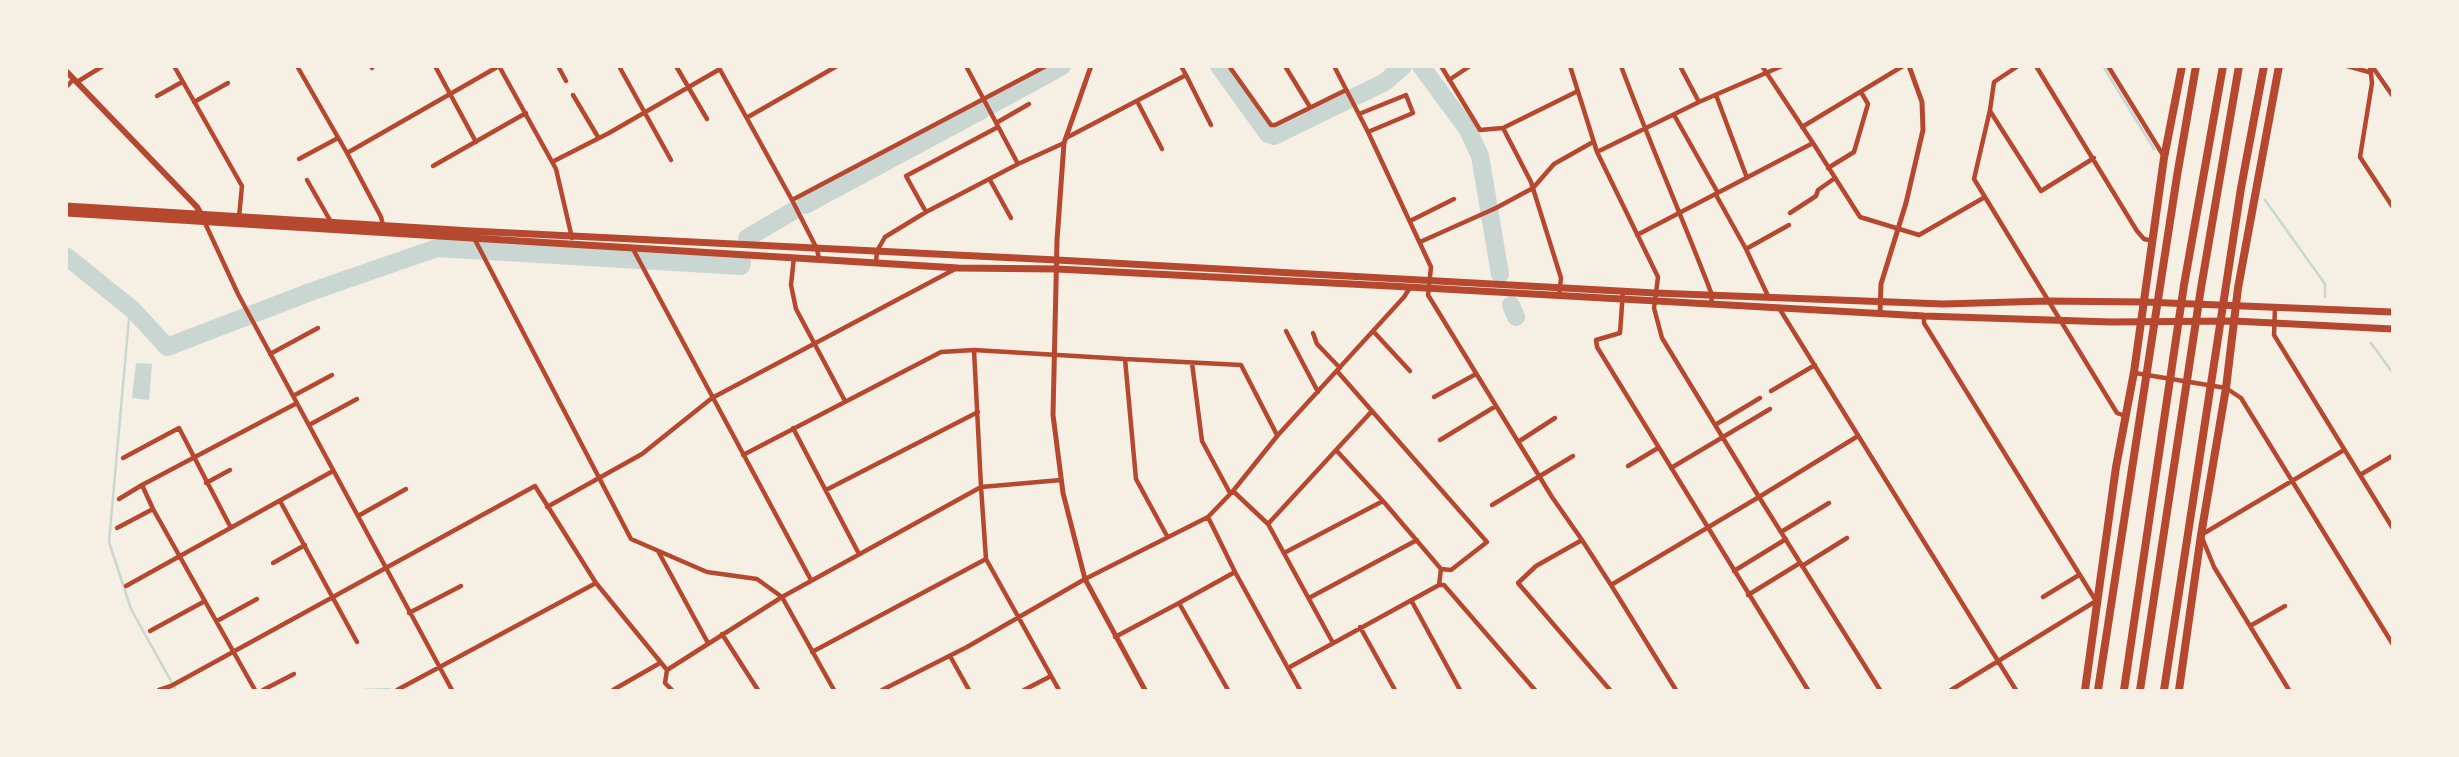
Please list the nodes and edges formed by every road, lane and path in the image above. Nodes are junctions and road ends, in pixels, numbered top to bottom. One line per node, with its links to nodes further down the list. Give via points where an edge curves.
1 (103, 66): 41 (street)
2 (174, 66): 44 (street)
3 (297, 66): 76 (street)
4 (435, 66): 51 (street)
5 (499, 66): 51 (street); 64 (street)
6 (558, 66): 42 (street)
7 (676, 66): 47 (street)
8 (837, 66): 67 (street)
9 (966, 66): 56 (street)
10 (1046, 66): 56 (street)
11 (1091, 66): 77 (street)
12 (1181, 66): 40 (street)
13 (1230, 66): 61 (street, via 1271,125)
14 (1285, 66): 61 (street)
15 (1441, 66): 43 (street)
16 (1470, 66): 43 (street)
17 (1570, 66): 49 (street)
18 (1621, 66): 73 (street)
19 (1680, 66): 59 (street)
20 (1762, 66): 39 (street)
21 (1782, 66): 39 (street)
22 (1903, 66): 50 (street)
23 (1909, 66): 115 (street, via 1922,102 1923,130)
24 (2018, 66): 62 (street, via 1994,82)
25 (2036, 66): 84 (street)
26 (2108, 66): 85 (street)
27 (2182, 66): 85 (highway)
28 (2196, 66): 318 (highway)
29 (2223, 66): 319 (highway, via 2184,285)
30 (2239, 66): 320 (highway)
31 (2264, 66): 321 (highway)
32 (2279, 66): 142 (highway)
33 (2347, 66): 37 (street)
34 (719, 67): 47 (street); 67 (street)
35 (620, 68): 63 (street)
36 (1337, 68): 48 (street)
37 (2371, 68): 54 (street); 102 (street, via 2360,157)
38 (66, 71): 41 (main road)
39 (1765, 73): 53 (street); 71 (street)
40 (1186, 75): 57 (street); 70 (street)
41 (76, 80): 46 (street); 107 (main road)
42 (566, 80)
43 (1449, 80): 72 (street, via 1480,130)
44 (183, 82): 55 (street); 58 (street)
45 (229, 83): 58 (street)
46 (66, 87)
47 (689, 87): 63 (street); 68 (street)
48 (1346, 90): 61 (street); 65 (street)
49 (1578, 91): 72 (street); 79 (street)
50 (1861, 92): 71 (street); 91 (street, via 1868,104 1854,152)
51 (451, 94): 78 (street); 83 (street)
52 (573, 95): 75 (street)
53 (1716, 95): 59 (street); 92 (street)
54 (2392, 95)
55 (157, 96)
56 (983, 99): 69 (street); 101 (street)
57 (1137, 100): 77 (street); 81 (street)
58 (194, 102): 109 (street, via 242,186)
59 (1699, 102): 66 (street)
60 (1029, 104): 69 (street)
61 (1311, 107)
62 (1990, 110): 84 (street, via 2041,191); 98 (street, via 1974,179)
63 (644, 113): 75 (street); 87 (street)
64 (526, 114): 78 (street); 88 (street)
65 (1359, 114): 74 (street); 74 (street, via 1406,95 1413,113)
66 (1674, 115): 73 (street); 97 (street)
67 (748, 117): 101 (street)
68 (707, 119)
69 (997, 125): 89 (street); 104 (street, via 906,176)
70 (1211, 125)
71 (1802, 127): 80 (street)
72 (1503, 128): 96 (street)
73 (1645, 130): 82 (street); 105 (street)
74 (1368, 132): 110 (street)
75 (598, 137): 88 (street)
76 (338, 138): 83 (street); 86 (street)
77 (1065, 140): 89 (street); 128 (street)
78 (476, 142): 90 (street)
79 (1593, 142): 82 (street); 96 (street, via 1554,164)
80 (1812, 143): 91 (street); 92 (street)
81 (1162, 149)
82 (1597, 152): 117 (street)
83 (347, 153): 114 (street, via 381,217)
84 (2094, 158): 121 (street, via 2137,231)
85 (2164, 158): 121 (highway)
86 (299, 159)
87 (670, 160)
88 (552, 162): 118 (street)
89 (1018, 164): 95 (street)
90 (433, 166)
91 (1828, 168): 93 (street)
92 (1747, 178): 97 (street)
93 (1835, 178): 106 (street); 115 (street, via 1860,218)
94 (307, 180): 113 (street)
95 (990, 180): 104 (street); 108 (street)
96 (1533, 188): 120 (street); 134 (street, via 1561,278)
97 (1717, 194): 105 (street); 124 (street)
98 (1984, 197): 115 (street, via 1919,235); 140 (street)
99 (66, 199): 103 (street)
100 (1454, 199): 110 (street)
101 (792, 200): 123 (street)
102 (2392, 206)
103 (70, 210): 107 (main road); 111 (main road)
104 (926, 212): 125 (street, via 885,237)
105 (1681, 212): 117 (street); 138 (street)
106 (1790, 213)
107 (201, 214): 109 (main road); 111 (main road)
108 (1012, 218)
109 (238, 221): 111 (main road); 113 (main road)
110 (1410, 221): 120 (street)
111 (205, 223): 160 (street)
112 (1788, 225): 124 (street)
113 (330, 226): 114 (main road)
114 (382, 229): 116 (main road)
115 (1898, 229): 139 (street)
116 (472, 234): 118 (main road); 208 (street)
117 (1637, 235): 136 (street, via 1658,277)
118 (572, 239): 119 (main road); 122 (main road)
119 (628, 239): 122 (street); 123 (main road)
120 (1420, 242): 133 (street, via 1431,267)
121 (2154, 242): 141 (highway)
122 (633, 247): 126 (main road); 175 (street)
123 (817, 249): 125 (main road); 127 (street)
124 (1746, 249): 137 (street)
125 (877, 251): 128 (main road); 129 (street)
126 (794, 256): 127 (main road); 158 (street, via 790,285 796,309)
127 (819, 259): 129 (main road)
128 (1057, 260): 131 (street); 132 (main road)
129 (876, 262): 130 (main road)
130 (958, 268): 131 (main road); 158 (street)
131 (1058, 269): 132 (main road); 161 (street)
132 (1411, 283): 133 (main road); 156 (street)
133 (1428, 284): 134 (main road); 168 (street, via 1428,295)
134 (1559, 291): 135 (main road)
135 (1622, 295): 136 (main road); 194 (street, via 1620,333 1596,340 1597,347)
136 (1654, 297): 138 (main road); 187 (street, via 1662,338)
137 (1769, 298): 138 (main road); 139 (main road); 143 (street)
138 (1712, 300): 143 (main road)
139 (1880, 301): 140 (main road); 147 (street)
140 (2047, 301): 141 (main road); 149 (street)
141 (2144, 302): 142 (main road); 151 (highway)
142 (2236, 306): 144 (main road); 150 (highway)
143 (1769, 307): 145 (main road)
144 (2275, 307): 146 (main road); 152 (street)
145 (1779, 308): 147 (main road); 164 (street)
146 (2392, 312)
147 (1880, 313): 148 (main road)
148 (1924, 316): 149 (main road); 251 (street, via 1924,323)
149 (2059, 320): 151 (main road); 184 (street, via 2117,413)
150 (2234, 321): 151 (main road); 152 (main road); 170 (highway)
151 (2141, 322): 167 (highway)
152 (2274, 323): 154 (main road); 196 (street, via 2274,335)
153 (318, 328): 160 (street)
154 (2392, 329)
155 (1286, 331): 172 (street)
156 (1373, 331): 165 (street); 166 (street)
157 (1313, 333): 165 (street)
158 (815, 344): 175 (street); 178 (street)
159 (974, 350): 161 (street); 178 (street, via 941,352); 183 (street)
160 (271, 354): 173 (street)
161 (1054, 354): 162 (street); 209 (street, via 1053,415)
162 (1125, 359): 163 (street); 234 (street, via 1136,479)
163 (1192, 363): 189 (street, via 1241,365); 216 (street, via 1202,440)
164 (1815, 365): 171 (street); 190 (street)
165 (1338, 370): 172 (street); 182 (street)
166 (1410, 371)
167 (2134, 372): 170 (street); 184 (highway)
168 (1476, 374): 174 (street); 180 (street)
169 (332, 375): 173 (street)
170 (2226, 388): 210 (street, via 2241,398); 233 (highway)
171 (1771, 391)
172 (1318, 392): 189 (street)
173 (293, 396): 179 (street)
174 (1434, 397)
175 (712, 398): 197 (street); 208 (street, via 642,454)
176 (1760, 398): 187 (street)
177 (357, 399): 186 (street)
178 (845, 401): 188 (street)
179 (297, 404): 186 (street); 201 (street)
180 (1496, 406): 192 (street); 193 (street)
181 (1770, 409): 191 (street)
182 (1372, 411): 195 (street); 248 (street, via 1487,542 1451,570)
183 (978, 412): 213 (street); 215 (street)
184 (2125, 416): 267 (highway)
185 (1555, 418): 193 (street)
186 (309, 425): 205 (street)
187 (1715, 425): 191 (street)
188 (793, 428): 197 (street); 215 (street)
189 (1278, 435): 216 (street)
190 (1858, 436): 217 (street); 285 (street)
191 (1723, 437): 203 (street); 217 (street)
192 (1440, 440)
193 (1518, 442): 207 (street)
194 (1658, 448): 202 (street); 203 (street)
195 (1336, 450): 220 (street); 227 (street)
196 (2344, 450): 206 (street); 210 (street)
197 (743, 455): 253 (street)
198 (1573, 456): 207 (street)
199 (2392, 456): 206 (street)
200 (123, 458): 201 (street, via 179,428)
201 (193, 458): 211 (street); 212 (street)
202 (1628, 466)
203 (1671, 468): 231 (street)
204 (230, 470): 211 (street)
205 (333, 471): 219 (street); 225 (street)
206 (2360, 475): 228 (street)
207 (1539, 477): 222 (street); 238 (street)
208 (599, 479): 223 (street); 240 (street, via 631,539)
209 (1061, 480): 213 (street); 252 (street)
210 (2291, 481): 233 (street); 281 (street)
211 (206, 483): 230 (street)
212 (142, 485): 218 (street); 224 (street)
213 (981, 487): 242 (street); 244 (street)
214 (406, 489): 225 (street)
215 (826, 490): 242 (street)
216 (1232, 492): 226 (street); 227 (street)
217 (1759, 497): 231 (street); 232 (street)
218 (119, 499)
219 (280, 500): 230 (street); 239 (street)
220 (1383, 500): 237 (street); 241 (street)
221 (1829, 503): 232 (street)
222 (1492, 505)
223 (547, 507): 247 (street, via 535,486); 254 (street)
224 (153, 509): 229 (street); 243 (street)
225 (357, 516): 247 (street)
226 (1208, 517): 234 (street); 250 (street)
227 (1268, 524): 241 (street)
228 (2392, 527)
229 (117, 528)
230 (231, 528): 243 (street)
231 (1707, 528): 249 (street); 258 (street)
232 (1781, 532): 236 (street)
233 (2201, 535): 273 (street, via 2214,567); 322 (highway)
234 (1167, 537): 252 (street)
235 (1847, 538): 246 (street)
236 (1786, 539): 246 (street); 249 (street)
237 (1417, 540): 248 (street); 263 (street)
238 (1582, 540): 258 (street); 311 (street, via 1536,566 1518,583)
239 (305, 545): 245 (street); 260 (street)
240 (657, 550): 261 (street, via 708,572 757,579); 279 (street)
241 (1284, 553): 263 (street)
242 (859, 554): 253 (street)
243 (180, 556): 256 (street); 266 (street)
244 (986, 559): 271 (street); 283 (street)
245 (273, 563)
246 (1801, 564): 259 (street); 314 (street)
247 (385, 568): 260 (street); 270 (street)
248 (1441, 569): 255 (street)
249 (1734, 571): 259 (street)
250 (1235, 572): 268 (street); 288 (street)
251 (2079, 576): 262 (street); 267 (street)
252 (1086, 579): 271 (street); 277 (street)
253 (811, 580): 261 (street)
254 (596, 583): 286 (street); 287 (street)
255 (1439, 585): 265 (street); 310 (street, via 1444,585)
256 (126, 586)
257 (461, 586): 270 (street)
258 (1611, 586): 312 (street)
259 (1748, 595): 313 (street)
260 (333, 597): 278 (street); 282 (street)
261 (782, 597): 276 (street); 283 (street)
262 (2043, 597)
263 (1309, 598): 280 (street)
264 (257, 600): 272 (street)
265 (1411, 600): 274 (street); 309 (street)
266 (205, 601): 272 (street); 275 (street)
267 (2096, 601): 285 (street); 317 (highway)
268 (1179, 603): 277 (street); 306 (street)
269 (2286, 606): 273 (street)
270 (410, 613): 287 (street)
271 (1018, 618): 284 (street); 291 (street)
272 (216, 621): 282 (street)
273 (2250, 626): 323 (street)
274 (1360, 627): 280 (street); 308 (street)
275 (150, 631)
276 (722, 634): 279 (street); 299 (street)
277 (1115, 637): 305 (street)
278 (357, 642)
279 (708, 643): 289 (street)
280 (1333, 643): 288 (street)
281 (2392, 643)
282 (234, 652): 292 (street); 293 (street)
283 (812, 652): 300 (street)
284 (950, 656): 301 (street); 302 (street)
285 (1998, 662): 315 (street); 316 (street)
286 (660, 663): 289 (street); 297 (street)
287 (440, 667): 295 (street); 296 (street)
288 (1288, 668): 307 (street)
289 (667, 670): 298 (street, via 666,683)
290 (293, 674): 294 (street)
291 (1051, 676): 303 (street); 304 (street)
292 (159, 691)
293 (255, 691)
294 (263, 691)
295 (397, 691)
296 (452, 691)
297 (613, 691)
298 (672, 691)
299 (758, 691)
300 (834, 691)
301 (882, 691)
302 (969, 691)
303 (1024, 691)
304 (1059, 691)
305 (1145, 691)
306 (1228, 691)
307 (1300, 691)
308 (1395, 691)
309 (1460, 691)
310 (1535, 691)
311 (1610, 691)
312 (1675, 691)
313 (1808, 691)
314 (1880, 691)
315 (1951, 691)
316 (2016, 691)
317 (2085, 691)
318 (2098, 691)
319 (2124, 691)
320 (2140, 691)
321 (2164, 691)
322 (2179, 691)
323 (2289, 691)

